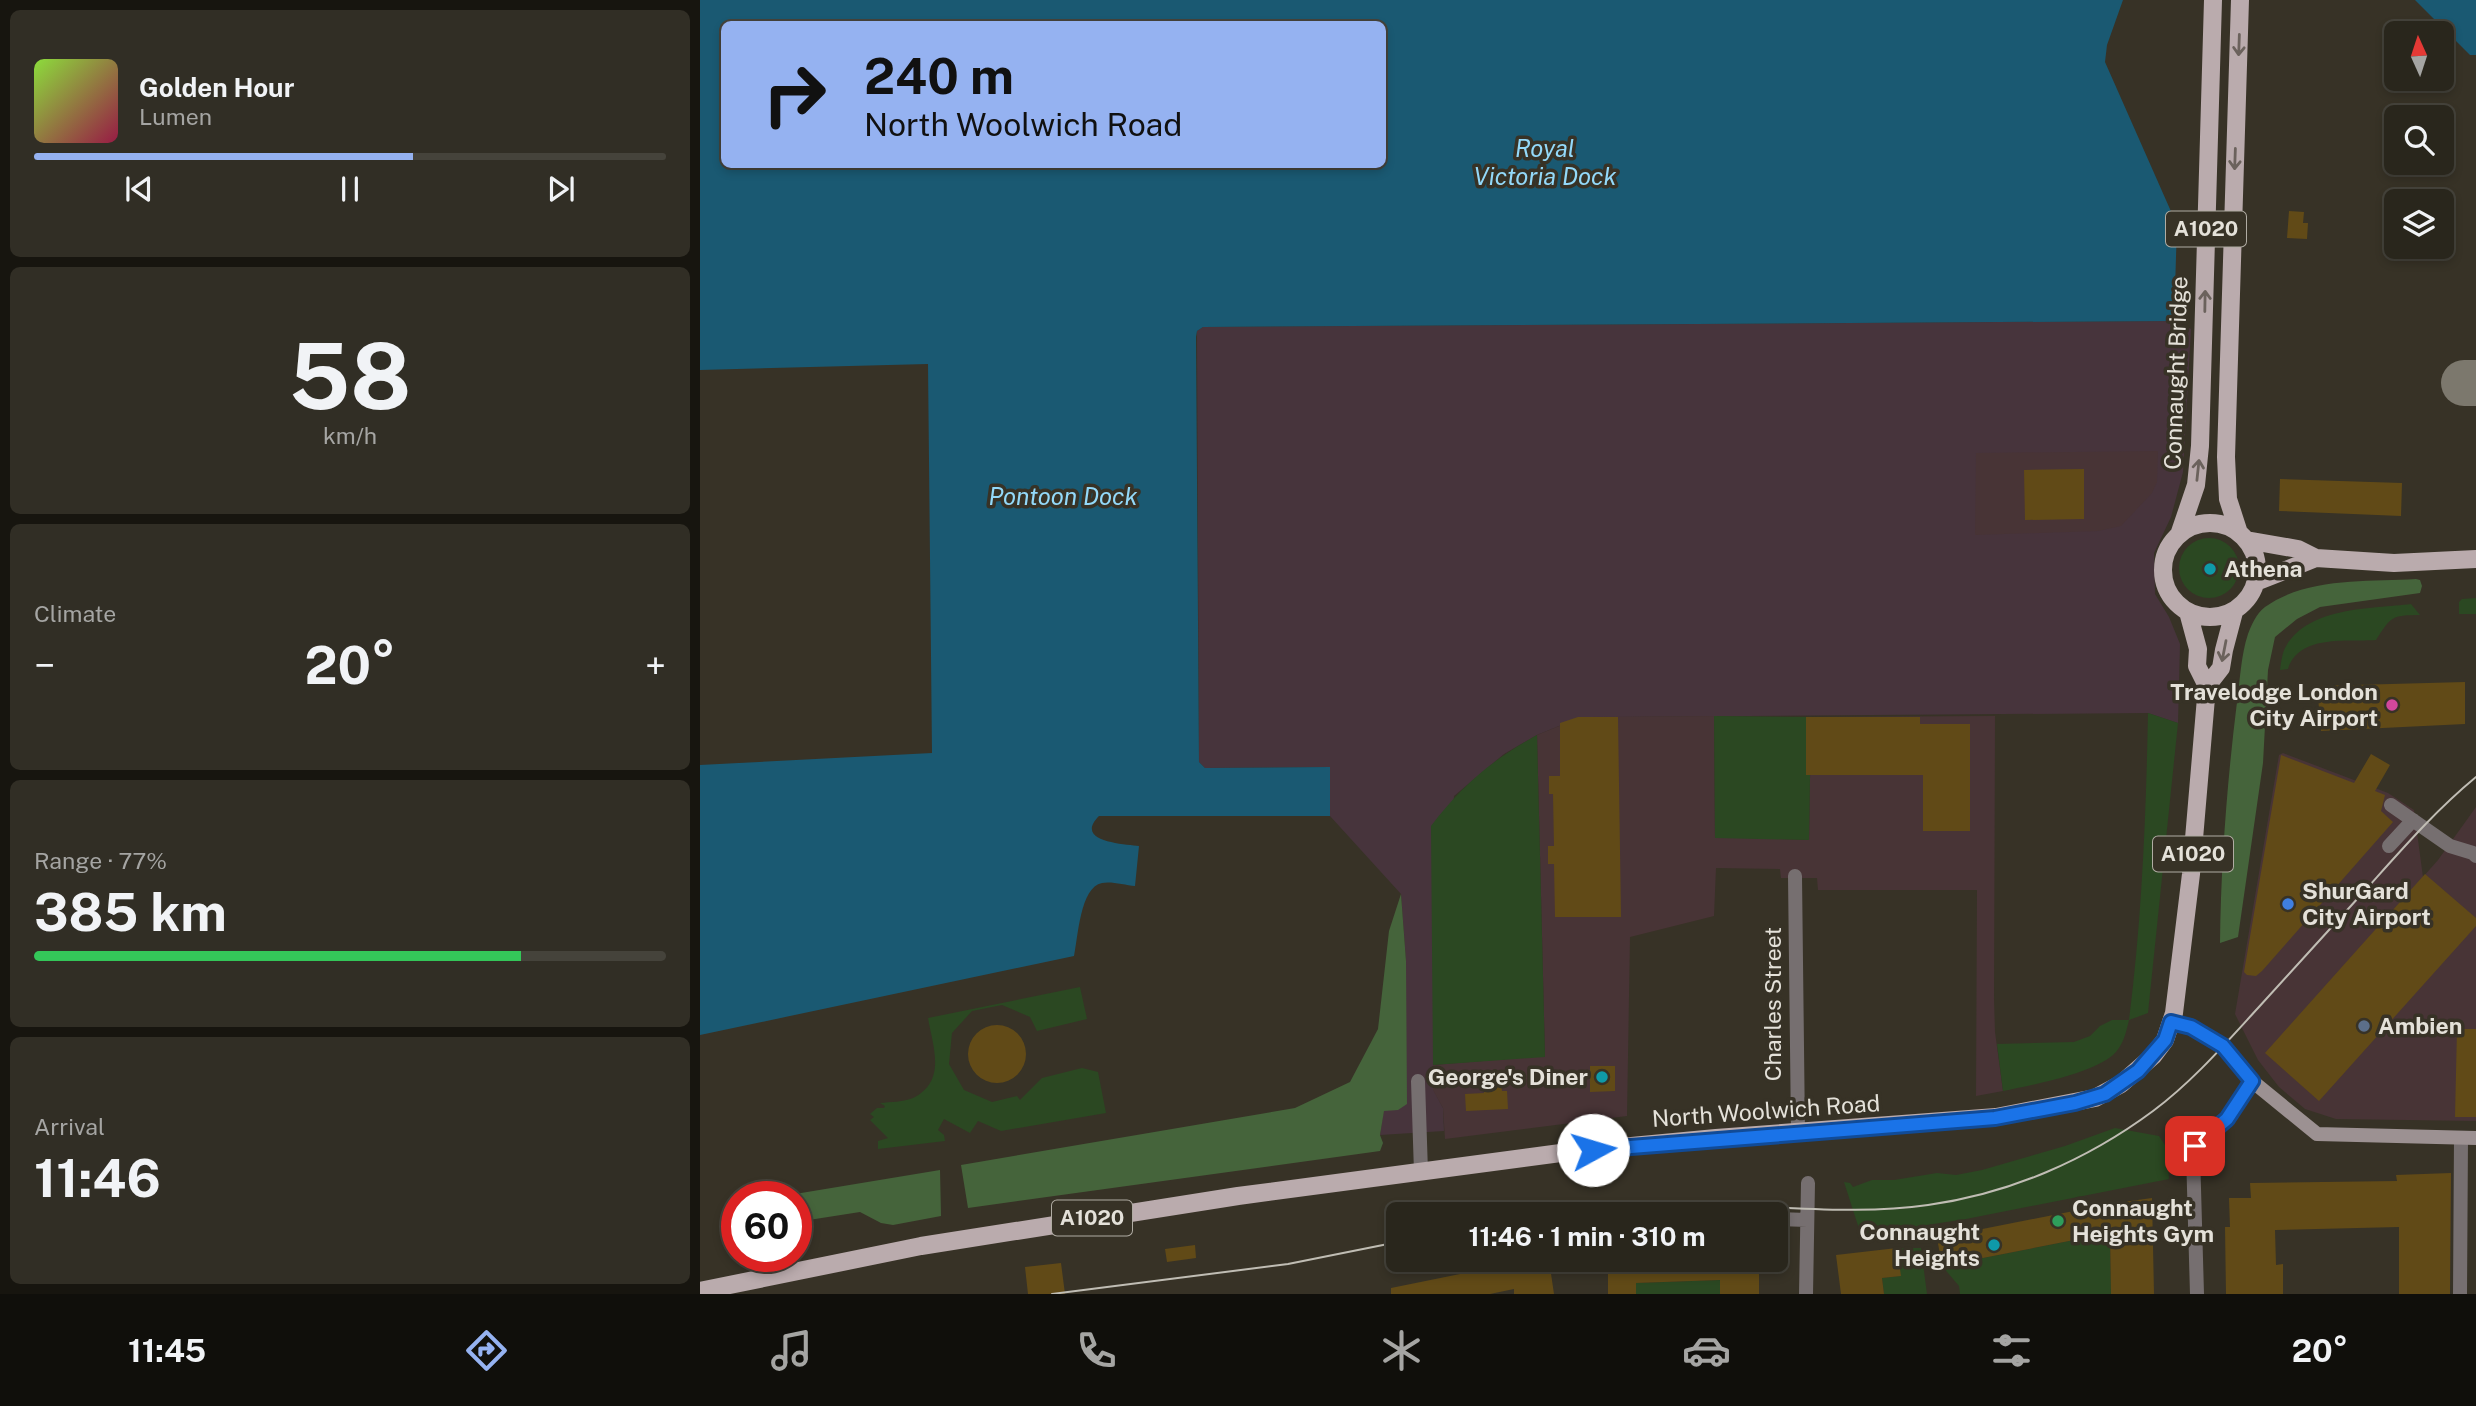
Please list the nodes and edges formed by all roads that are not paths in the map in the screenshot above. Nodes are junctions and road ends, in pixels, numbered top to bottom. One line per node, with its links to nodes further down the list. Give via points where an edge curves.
1 (2213, 0): 3 (main road, Connaught Bridge / A1020, one-way to 1, via 2196,485)
2 (2240, 0): 4 (main road, A1020, one-way to 4, via 2226,483 2230,509)
3 (2179, 535): 4 (main road, via 2215,523); 8 (main road, A1020, via 2163,565 2165,584 2173,600)
4 (2243, 536): 5 (main road); 7 (main road, A1020, via 2256,558)
5 (2316, 558): 6 (main road, via 2394,563); 7 (main road)
6 (2476, 559)
7 (2256, 582): 9 (main road, A1020)
8 (2188, 612): 9 (main road, via 2211,617); 10 (main road, A1020, via 2198,649 2197,666)
9 (2234, 612): 10 (main road, A1020, one-way to 10, via 2221,668)
10 (2207, 686): 16 (main road, A1020, via 2191,874)
11 (2391, 804): 12 (street)
12 (2413, 820): 13 (street); 14 (street, via 2450,846)
13 (2389, 846)
14 (2475, 852)
15 (1795, 876): 19 (street, Charles Street)
16 (2171, 1022): 18 (street, via 2191,1027 2223,1046); 19 (main road, North Woolwich Road / A1020, via 2165,1040 2138,1071 2095,1098 1995,1118)
17 (1418, 1081): 21 (street)
18 (2252, 1081): 20 (street, via 2317,1134); 28 (street, via 2227,1119 2197,1142 2193,1153)
19 (1798, 1132): 21 (main road, North Woolwich Road / A1020, via 1568,1152)
20 (2469, 1138): 29 (street, via 2461,1201)
21 (1421, 1172): 25 (main road, North Woolwich Road / A1020, via 935,1244)
22 (1808, 1183): 24 (street)
23 (1788, 1222): 24 (street)
24 (1806, 1227): 27 (street)
25 (746, 1288): 26 (main road, North Woolwich Road / A1020)
26 (700, 1291)
27 (1806, 1294)
28 (2197, 1294)
29 (2460, 1294)

